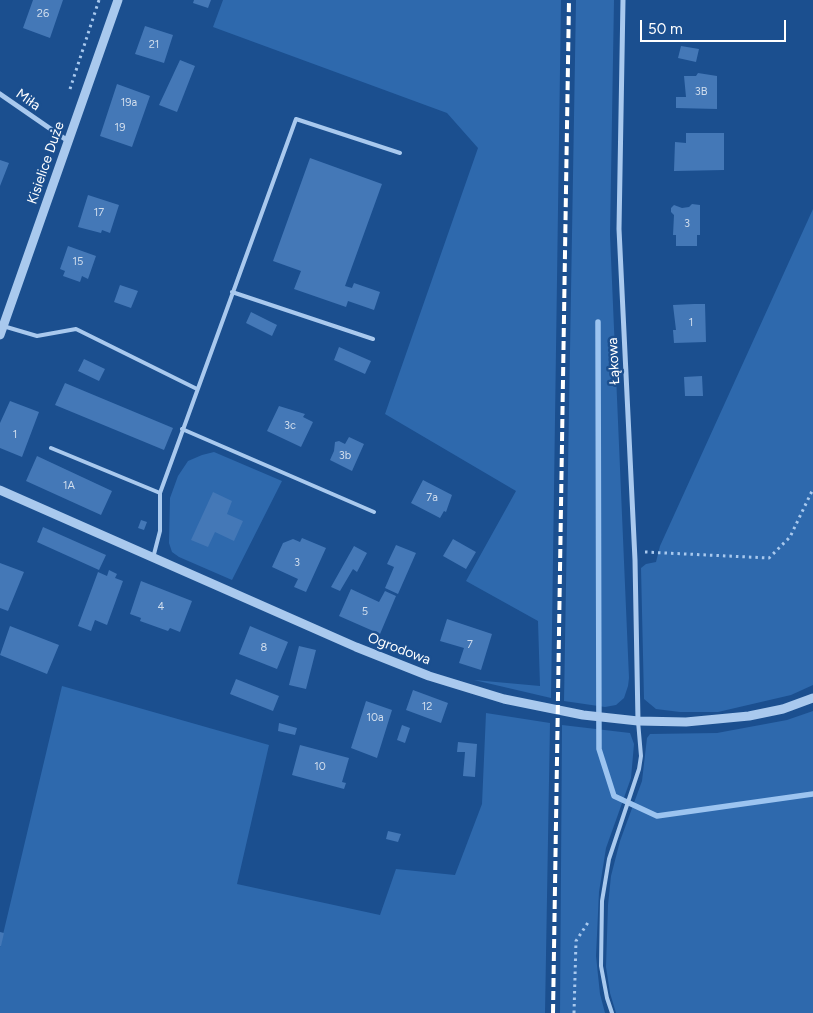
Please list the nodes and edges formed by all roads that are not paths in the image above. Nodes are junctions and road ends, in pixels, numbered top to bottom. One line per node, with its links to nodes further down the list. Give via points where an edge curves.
1 (118, 0): 4 (street, Kisielice Duże)
2 (623, 0): 17 (street, Łąkowa, via 619,229 634,551)
3 (0, 94): 4 (street, Miła)
4 (68, 141): 7 (street, Kisielice Duże)
5 (400, 153): 6 (lane, via 296,119)
6 (232, 292): 8 (lane); 9 (lane)
7 (2, 331): 9 (lane, via 37,336 76,329)
8 (373, 339)
9 (197, 389): 10 (lane)
10 (182, 429): 13 (lane); 14 (lane)
11 (52, 448): 13 (lane)
12 (0, 490): 15 (street, Ogrodowa)
13 (160, 493): 15 (lane, via 160,531)
14 (374, 512)
15 (153, 558): 17 (street, Ogrodowa, via 356,647 436,678 546,709)
16 (813, 698): 17 (street, Ogrodowa, via 739,718)
17 (638, 721): 18 (lane, via 639,769 609,859 602,901 601,966)
18 (612, 1013)

